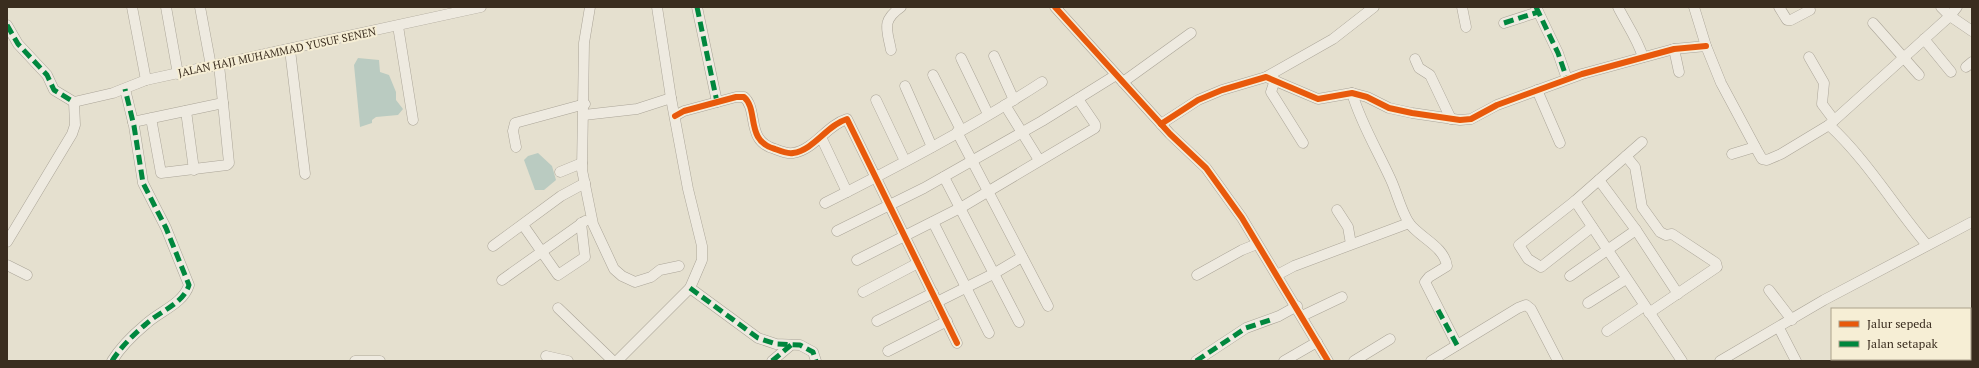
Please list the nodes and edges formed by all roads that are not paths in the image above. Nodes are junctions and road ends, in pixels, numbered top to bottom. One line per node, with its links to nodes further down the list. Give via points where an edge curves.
1 (132, 7): 48 (street)
2 (166, 7): 42 (street)
3 (200, 7): 39 (street)
4 (481, 7): 17 (street, JALAN HAJI MUHAMMAD YUSUF SENEN)
5 (590, 7): 61 (street, via 584,43)
6 (657, 7): 54 (street)
7 (698, 7): 58 (street)
8 (901, 7): 32 (street, via 890,14 887,20)
9 (1055, 7): 45 (street)
10 (1374, 7): 46 (street, via 1333,39)
11 (1462, 7): 25 (street)
12 (1618, 7): 35 (street, via 1630,32 1638,40)
13 (1694, 7): 29 (street)
14 (1779, 7): 19 (street, via 1787,20)
15 (1941, 7): 20 (street)
16 (1957, 7): 20 (street)
17 (465, 9): 24 (street, JALAN HAJI MUHAMMAD YUSUF SENEN)
18 (1537, 9): 21 (street); 47 (street)
19 (1810, 10)
20 (1950, 16): 26 (street); 28 (street)
21 (1504, 23)
22 (1874, 23): 37 (street)
23 (7, 25): 57 (street, via 18,44 47,75 54,90)
24 (398, 26): 31 (street, JALAN HAJI MUHAMMAD YUSUF SENEN); 68 (street)
25 (1466, 27)
26 (1972, 31)
27 (1191, 33): 45 (street)
28 (1924, 39): 37 (street); 41 (street)
29 (1706, 46): 30 (street); 80 (street, via 1721,83)
30 (1674, 49): 35 (street); 40 (street)
31 (290, 50): 39 (street, JALAN HAJI MUHAMMAD YUSUF SENEN); 89 (street)
32 (891, 50)
33 (994, 56): 59 (street)
34 (1809, 56): 70 (street, via 1824,84 1822,104)
35 (1643, 57): 47 (street)
36 (961, 58): 63 (street)
37 (1902, 58): 44 (street); 70 (street)
38 (1415, 59): 67 (street, via 1419,68 1430,76)
39 (215, 66): 42 (street, JALAN HAJI MUHAMMAD YUSUF SENEN); 60 (street)
40 (1680, 72)
41 (1951, 72)
42 (178, 74): 48 (street, JALAN HAJI MUHAMMAD YUSUF SENEN)
43 (933, 74): 72 (street)
44 (1919, 75)
45 (1120, 78): 55 (street); 71 (street)
46 (1270, 78): 53 (street, via 1318,99); 71 (street, via 1222,90 1198,100); 75 (street, via 1271,92)
47 (1567, 79): 52 (street)
48 (146, 80): 51 (street, JALAN HAJI MUHAMMAD YUSUF SENEN)
49 (1042, 82): 59 (street)
50 (905, 86): 79 (street)
51 (125, 89): 57 (street, JALAN HAJI MUHAMMAD YUSUF SENEN); 69 (street)
52 (1537, 90): 67 (street, via 1471,119); 77 (street)
53 (1352, 93): 67 (street, via 1389,108); 104 (street, via 1357,111)
54 (671, 98): 64 (street, via 637,109); 65 (street)
55 (1078, 99): 73 (street); 83 (street, via 1095,124 1095,128)
56 (876, 100): 84 (street)
57 (74, 102): 111 (street, via 75,125 72,134)
58 (717, 102): 65 (street); 74 (street, via 736,97 746,99 754,130 761,142 772,149 792,153)
59 (1010, 102): 63 (street); 73 (street)
60 (223, 103): 62 (street); 87 (street, via 230,163)
61 (584, 104): 64 (street); 78 (street, via 515,123 513,131)
62 (186, 111): 66 (street); 87 (street)
63 (988, 114): 72 (street)
64 (584, 115): 86 (street)
65 (675, 116): 130 (street, via 703,257)
66 (151, 118): 69 (street); 87 (street, via 161,173)
67 (1451, 119)
68 (413, 120)
69 (133, 122): 161 (street, via 143,183 166,228 189,285 176,303 144,325)
70 (1831, 123): 80 (street, via 1768,160 1762,159); 114 (street)
71 (1161, 124): 112 (street, via 1206,168 1231,201)
72 (959, 131): 79 (street); 85 (street)
73 (1022, 133): 83 (street); 85 (street)
74 (821, 137): 90 (street, via 847,119); 94 (street)
75 (1303, 142)
76 (1642, 142): 82 (street)
77 (1560, 143)
78 (516, 147)
79 (932, 147): 84 (street)
80 (1755, 147): 81 (street)
81 (1732, 154)
82 (1626, 156): 92 (street); 135 (street, via 1635,167 1642,207 1660,232 1672,234 1716,263 1718,267)
83 (1039, 160): 95 (street)
84 (905, 161): 90 (street)
85 (972, 161): 91 (street); 95 (street)
86 (582, 163): 88 (street); 93 (street)
87 (194, 170)
88 (560, 172)
89 (304, 174)
90 (876, 177): 94 (street); 98 (street)
91 (944, 177): 98 (street); 99 (street)
92 (1599, 180): 96 (street); 108 (street)
93 (585, 183): 101 (street); 106 (street, via 561,196)
94 (847, 192): 97 (street)
95 (990, 192): 99 (street); 118 (street)
96 (1575, 201): 107 (street); 107 (street, via 1519,245 1528,259 1541,267)
97 (825, 203)
98 (890, 205): 109 (street); 110 (street)
99 (962, 207): 102 (street); 123 (street)
100 (1337, 210): 113 (street, via 1348,227)
101 (591, 216): 105 (street); 122 (street, via 592,224 614,269 622,276 635,282 651,277 660,270)
102 (934, 222): 110 (street); 131 (street)
103 (1972, 222): 114 (street)
104 (1409, 223): 113 (street); 155 (street, via 1438,249 1446,264 1445,268 1425,282)
105 (581, 224): 117 (street); 117 (street, via 585,257 558,275)
106 (523, 225): 115 (street); 117 (street)
107 (1592, 227): 116 (street)
108 (1636, 230): 116 (street); 135 (street)
109 (837, 231)
110 (904, 234): 119 (street); 120 (street)
111 (7, 242)
112 (1257, 244): 125 (street); 126 (street)
113 (1351, 244): 126 (street)
114 (1927, 245): 144 (street)
115 (493, 246)
116 (1608, 250): 127 (street); 128 (street)
117 (541, 252): 129 (street)
118 (1022, 257): 123 (street); 139 (street)
119 (857, 260)
120 (918, 263): 133 (street); 134 (street)
121 (7, 265): 124 (street)
122 (679, 266)
123 (995, 273): 131 (street); 147 (street)
124 (27, 275)
125 (1197, 275)
126 (1277, 275): 140 (street)
127 (1570, 276)
128 (1626, 279): 138 (street); 142 (street)
129 (502, 280)
130 (690, 288): 154 (street, via 758,338 771,343); 158 (street)
131 (967, 288): 137 (street); 150 (street)
132 (1769, 290): 144 (street)
133 (863, 292)
134 (933, 293): 137 (street); 145 (street)
135 (1678, 294): 142 (street)
136 (1342, 297): 143 (street)
137 (937, 302): 146 (street)
138 (1588, 303)
139 (1048, 306)
140 (1297, 306): 143 (street); 167 (street, via 1279,316 1246,328)
141 (558, 308): 158 (street)
142 (1647, 310): 149 (street); 172 (street)
143 (1302, 316): 152 (street)
144 (1792, 320): 148 (street)
145 (877, 321)
146 (947, 321): 153 (street); 156 (street)
147 (1019, 322)
148 (1779, 328): 160 (street); 173 (street)
149 (1607, 331)
150 (989, 333)
151 (1390, 339): 169 (street)
152 (1317, 342): 159 (street); 168 (street)
153 (957, 343)
154 (791, 345): 165 (street); 166 (street, via 800,345 813,352)
155 (1457, 345): 170 (street); 171 (street, via 1526,305 1531,309)
156 (888, 351)
157 (546, 356): 164 (street)
158 (618, 360)
159 (1284, 360)
160 (1726, 360)
161 (112, 361)
162 (355, 361): 163 (street)
163 (380, 361)
164 (568, 361)
165 (772, 361)
166 (816, 361)
167 (1196, 361)
168 (1328, 361)
169 (1354, 361)
170 (1431, 361)
171 (1558, 361)
172 (1682, 361)
173 (1796, 361)

